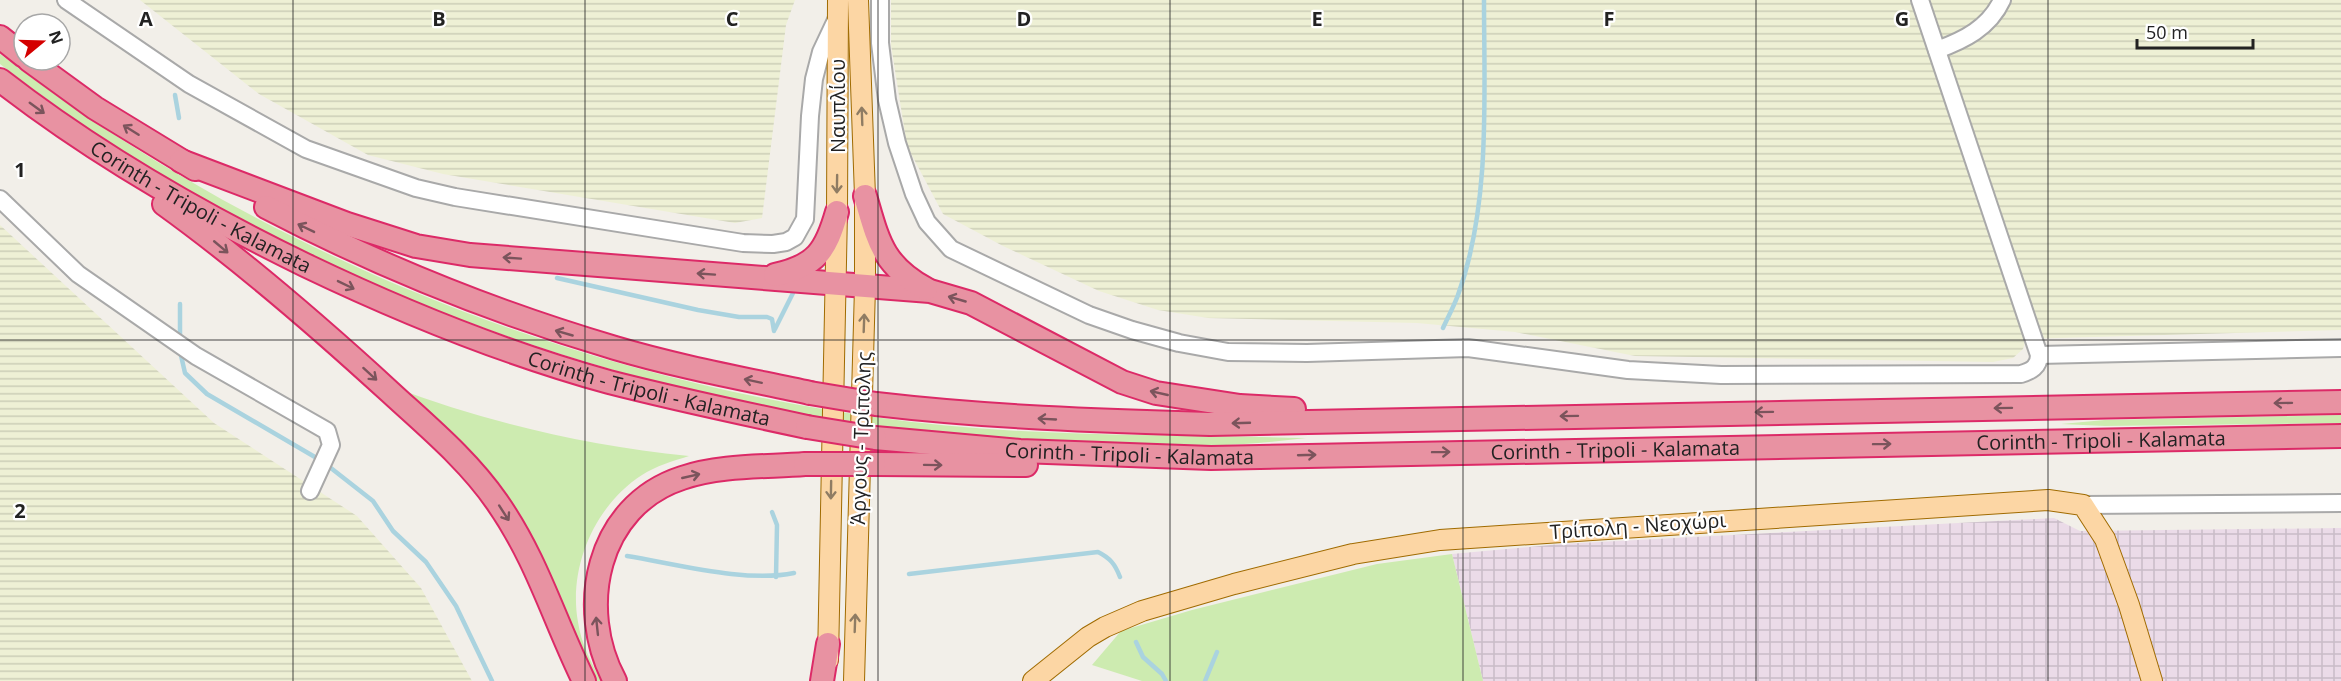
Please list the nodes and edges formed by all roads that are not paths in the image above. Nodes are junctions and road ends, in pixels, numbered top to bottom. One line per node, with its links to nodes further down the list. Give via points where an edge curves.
1 (66, 0): 6 (street, via 189,84 306,149 342,163 455,197 743,243 773,244 795,237 805,219 814,79)
2 (858, 0): 12 (main road, Ναυπλίου, one-way to 2)
3 (880, 0): 20 (street, via 880,43 887,100 897,143 927,222 951,249 1089,315 1132,330 1228,352 1468,348 1628,370 1722,375 2007,376 2021,375 2034,368)
4 (1920, 0): 7 (street)
5 (2002, 0): 7 (street, via 1996,13 1980,28)
6 (838, 8): 14 (main road, Ναυπλίου, one-way to 14)
7 (1937, 50): 20 (street)
8 (46, 72): 11 (highway, Corinth - Tripoli - Kalamata, one-way to 8)
9 (0, 80): 10 (highway, Corinth - Tripoli - Kalamata, one-way to 10)
10 (75, 135): 24 (highway, Corinth - Tripoli - Kalamata, one-way to 24, bridge, via 226,225 347,286 533,358 607,381 698,404 875,438); 29 (highway, one-way to 29, via 284,299 466,462 524,544)
11 (181, 161): 15 (highway, one-way to 11, via 470,255 416,246); 22 (highway, Corinth - Tripoli - Kalamata, one-way to 11, bridge, via 1210,424 986,416 876,404 715,373 617,349 455,295 363,256)
12 (865, 196): 17 (main road, Άργους - Τρίπολης); 18 (highway, via 876,234 889,260 904,276)
13 (0, 199): 25 (street, via 78,274 171,340 327,431 331,445)
14 (837, 212): 15 (highway, via 825,248 817,257 806,265); 16 (main road, Άργους - Τρίπολης)
15 (764, 277): 16 (highway)
16 (834, 285): 17 (highway); 28 (main road, Άργους - Τρίπολης, one-way to 28)
17 (865, 286): 18 (highway); 33 (main road, Άργους - Τρίπολης, one-way to 17)
18 (930, 291): 22 (highway, one-way to 18, via 1240,406 1156,393 1122,382 971,303)
19 (2341, 348): 20 (street)
20 (2038, 355)
21 (2341, 402): 22 (highway, Corinth - Tripoli - Kalamata, one-way to 22)
22 (1384, 420)
23 (2341, 435): 24 (highway, Corinth - Tripoli - Kalamata, one-way to 23, via 1211,458)
24 (1122, 456): 30 (highway, one-way to 24, bridge, via 599,644 595,596 603,554 624,518 650,495 682,478 805,464 1053,465)
25 (310, 491)
26 (2341, 503): 27 (street)
27 (2083, 505): 34 (main road, Τρίπολη - Νεοχώρι, via 2048,500 1558,531 1404,545 1292,569 1142,611 1088,637); 35 (main road, via 2105,539)
28 (828, 644): 31 (highway); 32 (main road, Άργους - Τρίπολης)
29 (584, 681)
30 (615, 681)
31 (822, 681)
32 (828, 681)
33 (854, 681)
34 (1033, 681)
35 (2152, 681)

